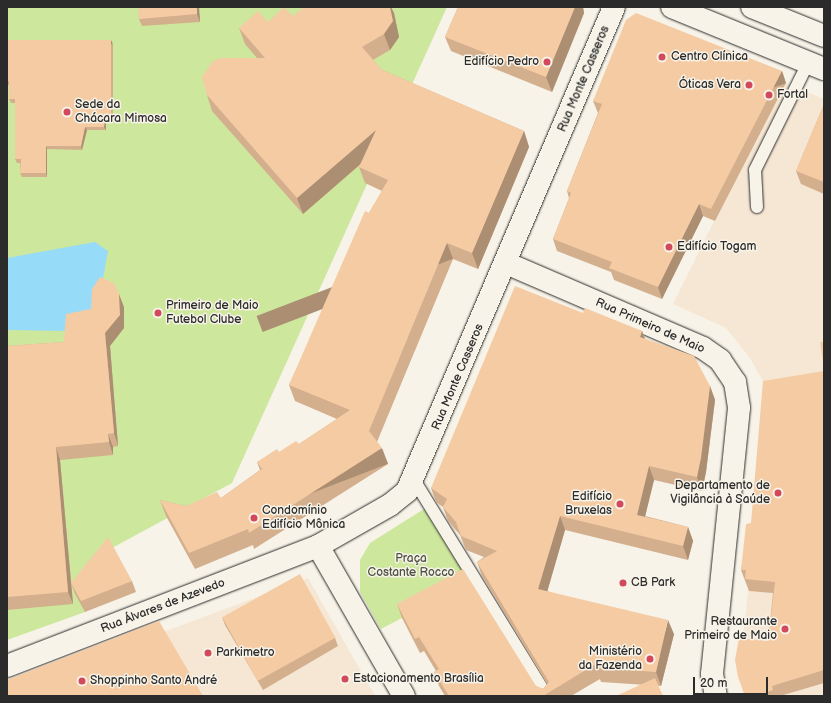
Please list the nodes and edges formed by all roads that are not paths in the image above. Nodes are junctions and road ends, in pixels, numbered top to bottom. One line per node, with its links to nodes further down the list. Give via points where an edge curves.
1 (614, 7): 7 (street, Rua Monte Casseros)
2 (672, 7): 5 (street)
3 (752, 7): 4 (street)
4 (824, 36)
5 (816, 66): 6 (lane, via 755,170)
6 (757, 207)
7 (506, 264): 8 (street, Rua Monte Casseros); 13 (street, Rua Primeiro de Maio, via 703,348 720,360 735,382 739,408 712,674)
8 (414, 480): 9 (street, Rua Monte Casseros, via 390,505); 12 (lane)
9 (318, 546): 10 (street, Rua Álvares de Azevedo); 11 (street)
10 (7, 666)
11 (404, 696)
12 (547, 696)
13 (716, 696)

